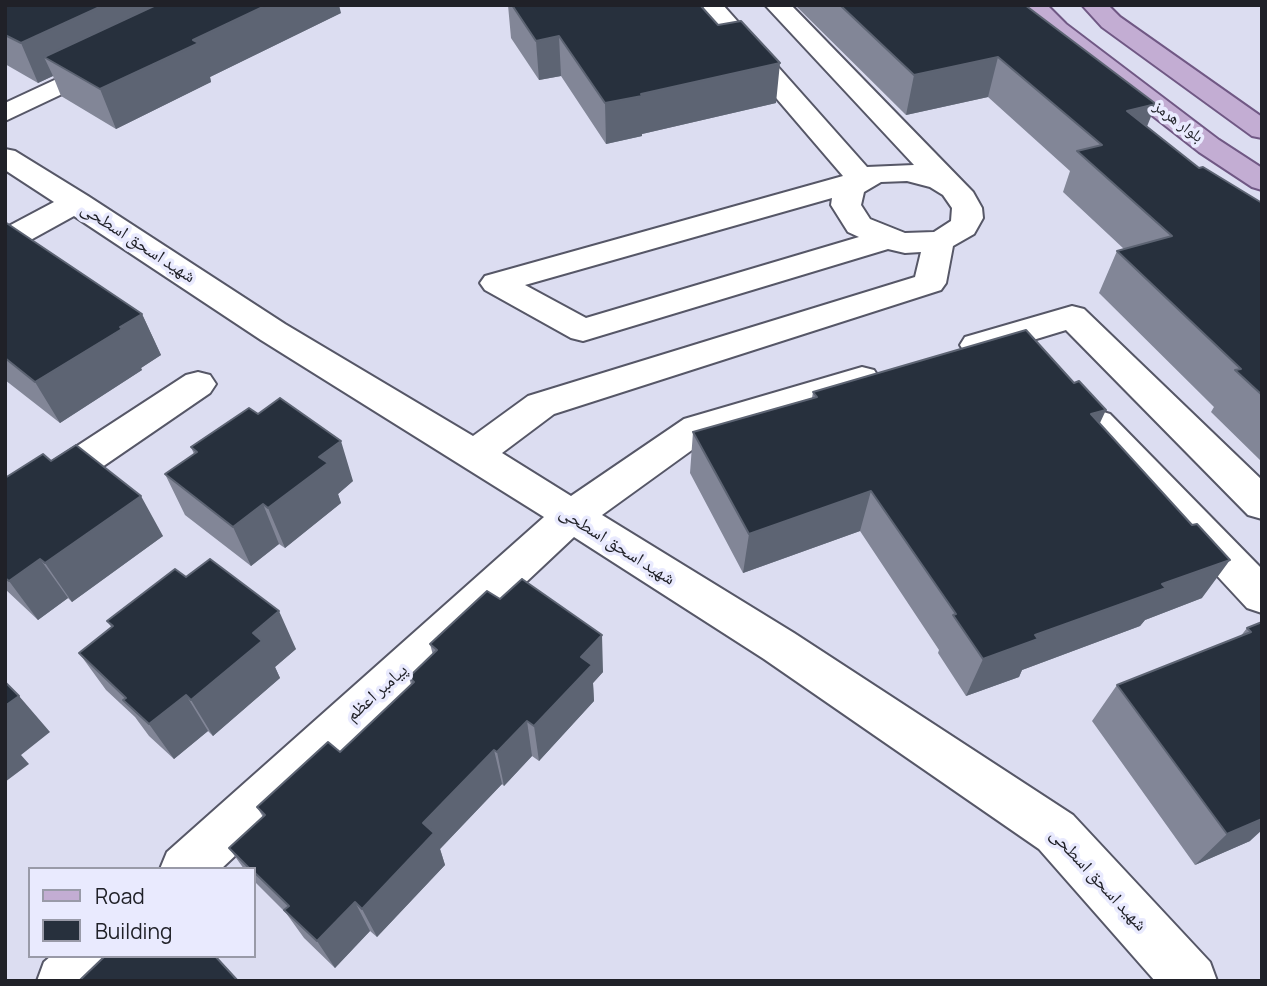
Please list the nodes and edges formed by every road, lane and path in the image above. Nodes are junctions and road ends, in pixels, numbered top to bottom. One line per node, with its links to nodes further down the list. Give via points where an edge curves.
1 (777, 5): 6 (street)
2 (1033, 5): 11 (main road, بلوار هرمز, via 1057,30)
3 (1094, 5): 8 (main road)
4 (714, 10): 6 (street)
5 (127, 53): 7 (street)
6 (809, 77): 10 (street); 12 (street)
7 (5, 113)
8 (1262, 130)
9 (5, 157): 13 (street, شهید اسحق اسطحی)
10 (862, 180): 12 (street, via 875,174 908,172); 14 (street, via 847,195 850,215); 14 (street, via 496,283 583,330)
11 (1262, 181)
12 (953, 189): 15 (street, via 967,208 968,218 953,235)
13 (77, 202): 16 (street); 23 (street, شهید اسحق اسطحی, via 273,332)
14 (887, 239): 15 (street, via 905,243)
15 (939, 240): 23 (street, via 930,283 541,405)
16 (5, 241)
17 (1013, 334): 18 (street); 19 (street); 24 (street, via 1072,317)
18 (947, 354)
19 (1042, 365)
20 (894, 369): 26 (street, پیامبر اعظم, via 697,428)
21 (198, 384): 25 (street)
22 (1070, 395): 27 (street)
23 (474, 454): 26 (street, شهید اسحق اسطحی)
24 (1262, 504)
25 (5, 513)
26 (570, 517): 28 (street, پیامبر اعظم); 31 (street, شهید اسحق اسطحی, via 779,646 1056,832)
27 (1262, 596)
28 (187, 867)
29 (88, 958): 30 (street)
30 (63, 981)
31 (1191, 981)

